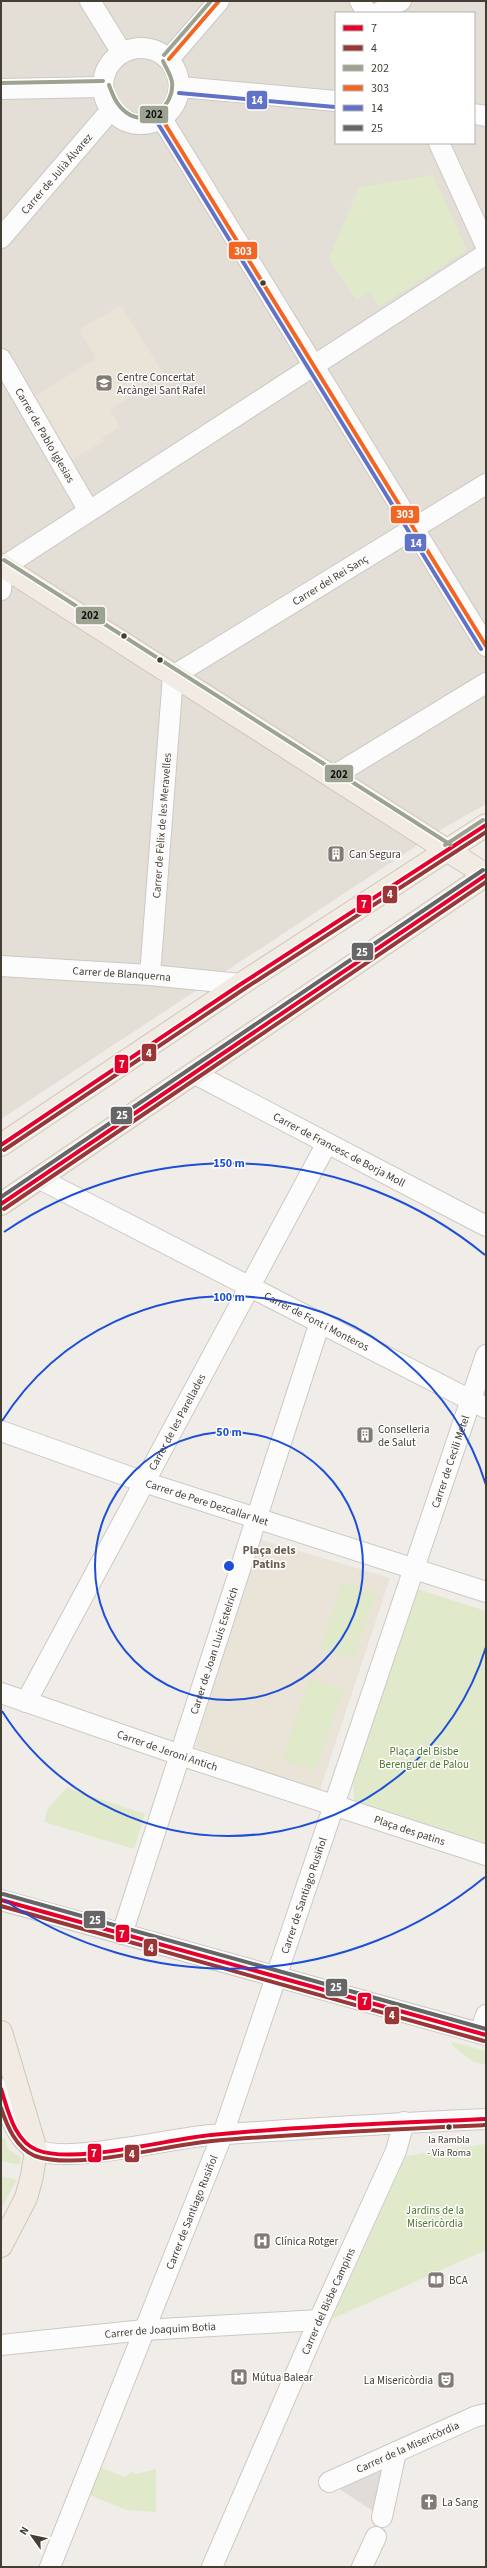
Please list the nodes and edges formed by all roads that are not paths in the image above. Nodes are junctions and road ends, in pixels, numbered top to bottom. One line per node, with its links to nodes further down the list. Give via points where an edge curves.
1 (90, 1): 7 (street)
2 (219, 1): 8 (street)
3 (360, 1): 5 (street)
4 (401, 1): 6 (street)
5 (366, 12)
6 (380, 12)
7 (122, 53): 8 (street, via 139,48 157,51); 9 (street, via 108,67)
8 (169, 59): 10 (street, via 178,74)
9 (103, 87): 11 (street); 13 (street)
10 (180, 88): 12 (street); 16 (street, via 171,111)
11 (1, 89)
12 (335, 102)
13 (111, 110): 16 (street, via 129,123 148,124); 18 (street, Carrer de Julià Álvarez)
14 (475, 114): 15 (street)
15 (486, 116)
16 (162, 119): 22 (street)
17 (439, 144): 19 (street)
18 (1, 238)
19 (486, 246)
20 (486, 254): 22 (street)
21 (1, 359): 24 (street, Carrer de Pablo Iglesias)
22 (314, 366): 24 (street); 25 (street)
23 (486, 484): 25 (street, Carrer del Rei Sanç)
24 (89, 511): 26 (street)
25 (414, 528): 28 (street); 29 (street, Carrer del Rei Sanç)
26 (2, 566): 27 (street); 29 (main road)
27 (1, 590)
28 (486, 646)
29 (173, 676): 31 (main road); 36 (street, Carrer de Fèlix de les Meravelles)
30 (486, 683): 31 (street)
31 (332, 777): 33 (main road)
32 (486, 826): 33 (main road)
33 (448, 850): 34 (main road); 37 (main road)
34 (486, 875): 38 (main road)
35 (1, 966): 36 (street, Carrer de Blanquerna)
36 (150, 975): 37 (street, Carrer de Blanquerna)
37 (241, 984): 40 (main road)
38 (192, 1073): 39 (street, Carrer de Francesc de Borja Moll); 41 (main road)
39 (327, 1143): 43 (street, Carrer de Francesc de Borja Moll); 44 (street, Carrer de les Parellades)
40 (1, 1145)
41 (40, 1178): 42 (main road); 44 (street, Carrer de Font i Monteros)
42 (1, 1204)
43 (486, 1226)
44 (249, 1286): 45 (street, Carrer de Font i Monteros); 49 (street, Carrer de les Parellades)
45 (320, 1322): 47 (street, Carrer de Font i Monteros); 50 (street, Carrer de Joan Lluís Estelrich)
46 (486, 1355): 47 (street, Carrer de Cecili Metel)
47 (479, 1404): 51 (street, Carrer de Cecili Metel)
48 (1, 1431): 49 (street, Carrer de Pere Dezcallar Net)
49 (144, 1482): 50 (street, Carrer de Pere Dezcallar Net); 54 (street, Carrer de les Parellades)
50 (256, 1520): 51 (street, Carrer de Pere Dezcallar Net); 55 (street, Carrer de Joan Lluís Estelrich)
51 (414, 1568): 52 (street); 56 (street)
52 (486, 1592)
53 (1, 1693): 54 (street, Carrer de Jeroni Antich)
54 (26, 1702): 55 (street, Carrer de Jeroni Antich)
55 (180, 1756): 56 (street, Carrer de Jeroni Antich); 59 (street, Carrer de Joan Lluís Estelrich)
56 (334, 1806): 57 (street, Plaça des patins); 60 (street, Carrer de Santiago Rusiñol)
57 (486, 1855)
58 (1, 1900): 59 (street)
59 (122, 1934): 60 (street)
60 (275, 1976): 61 (street); 66 (street, Carrer de Santiago Rusiñol)
61 (484, 2028)
62 (1, 2032): 67 (main road)
63 (1, 2089): 67 (street, via 11,2118 20,2134)
64 (486, 2119): 65 (street)
65 (404, 2122): 66 (street); 69 (street, Carrer del Bisbe Campins, via 396,2151)
66 (222, 2135): 67 (street, via 70,2155); 70 (street, Carrer de Santiago Rusiñol)
67 (36, 2150): 68 (main road, via 26,2198)
68 (1, 2246)
69 (319, 2320): 70 (street, Carrer de Joaquim Botia); 78 (street, Carrer del Bisbe Campins)
70 (144, 2330): 71 (street, Carrer de Joaquim Botia); 77 (street, Carrer de Santiago Rusiñol)
71 (1, 2345)
72 (486, 2414): 73 (street, Carrer de la Misericòrdia)
73 (396, 2452): 74 (street, Carrer de la Misericòrdia); 75 (street)
74 (329, 2482)
75 (382, 2517)
76 (376, 2537): 79 (street)
77 (50, 2567)
78 (212, 2567)
79 (362, 2567)

